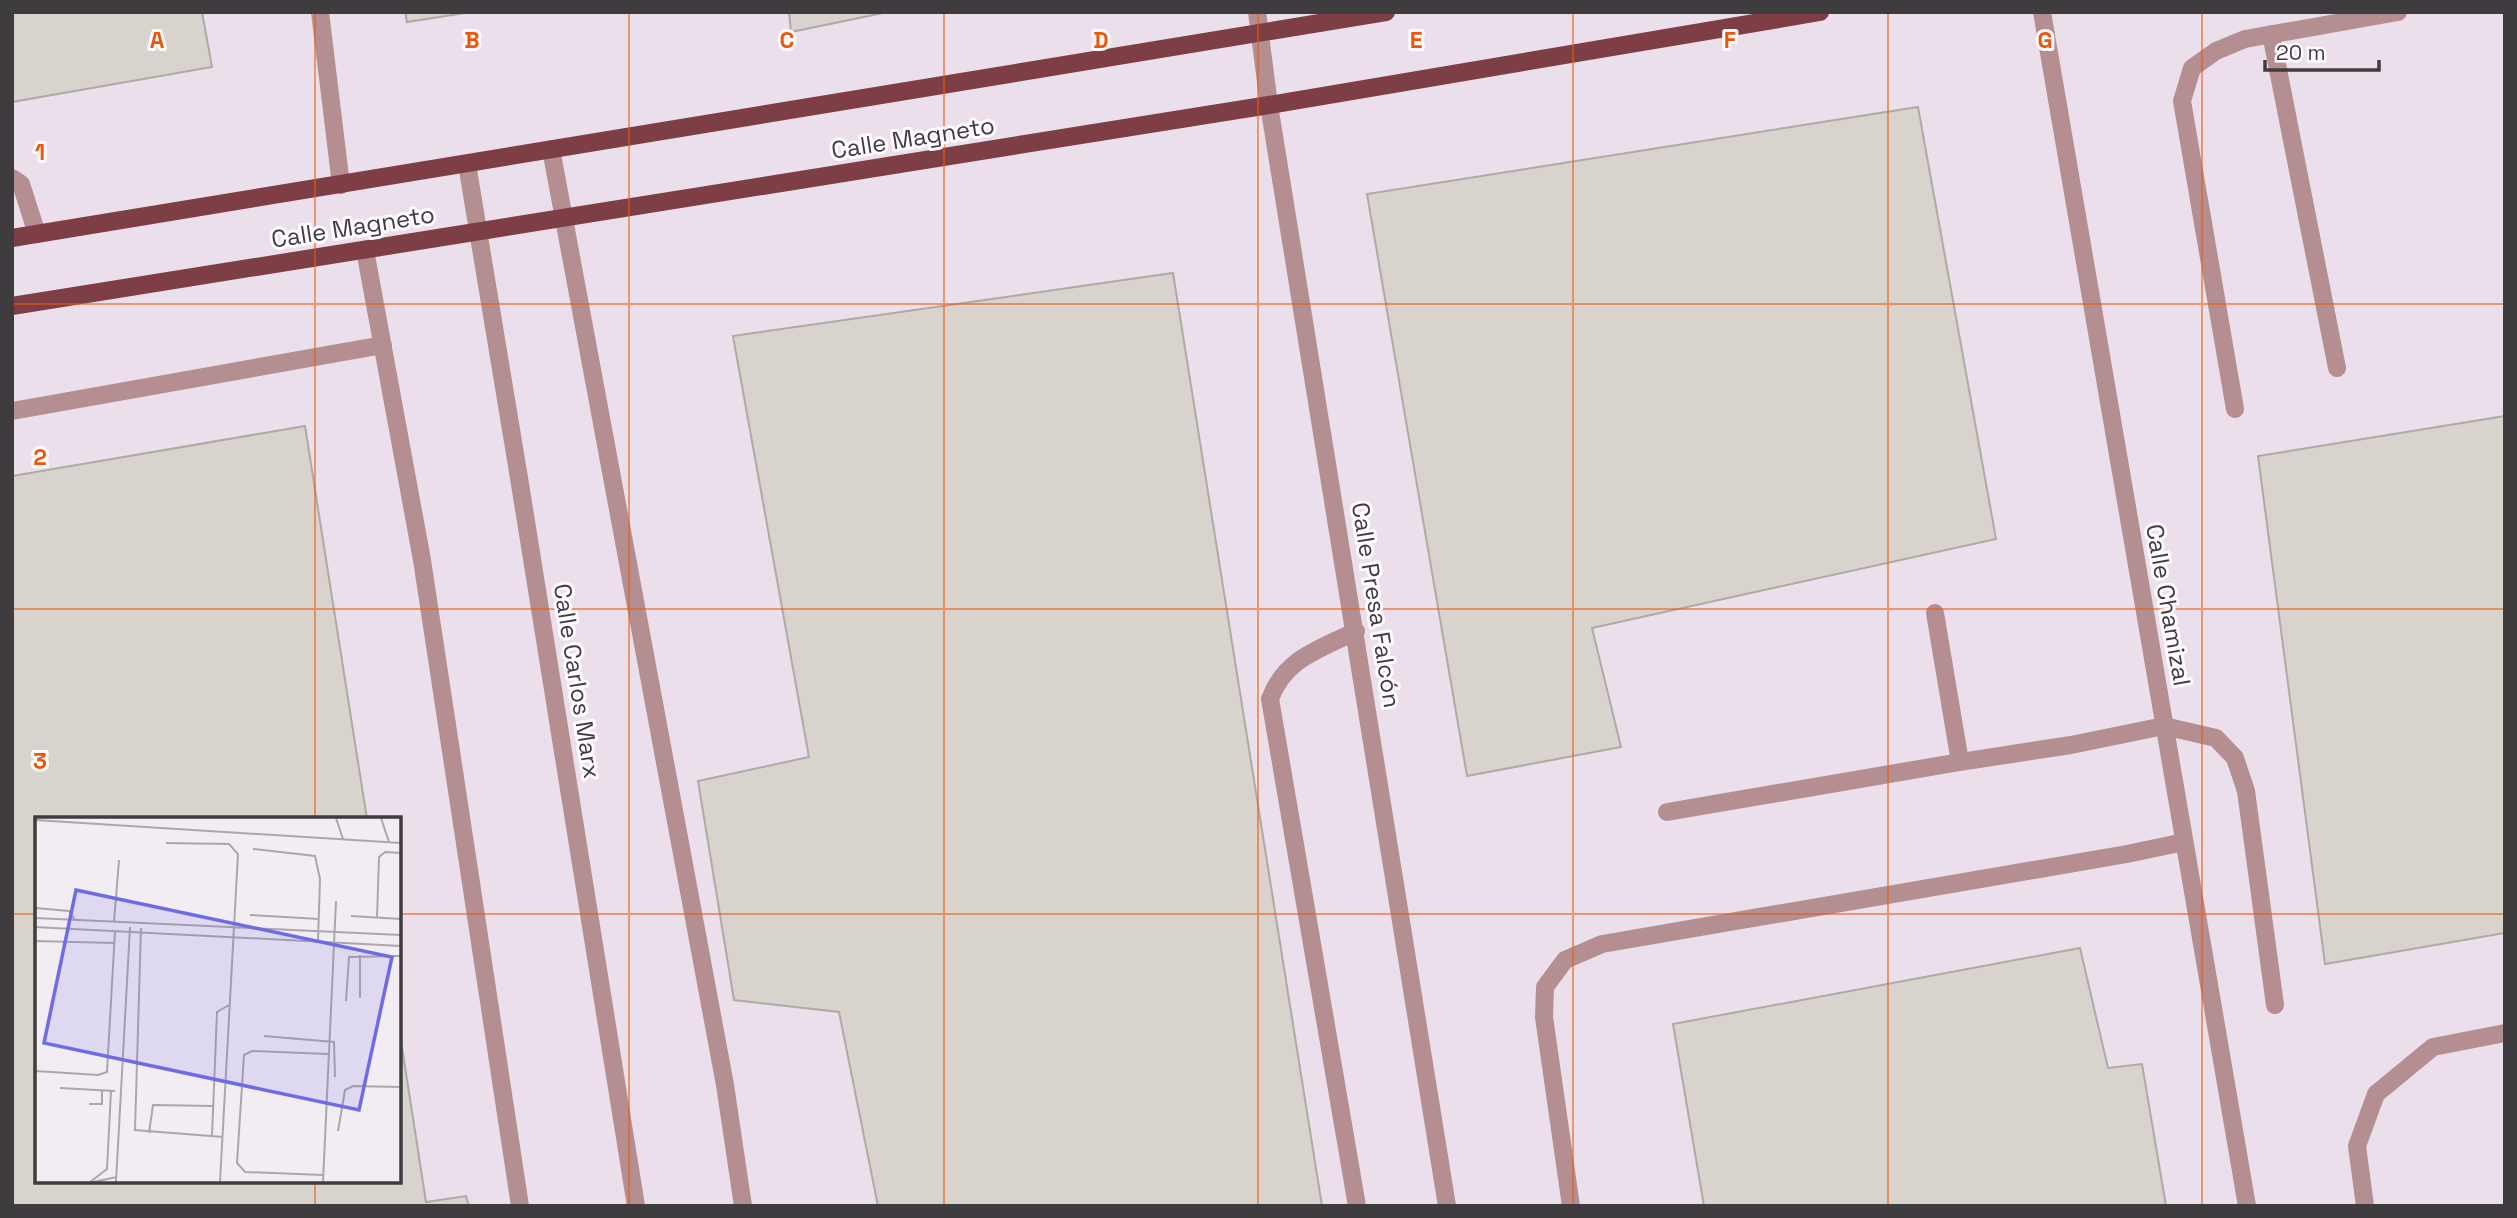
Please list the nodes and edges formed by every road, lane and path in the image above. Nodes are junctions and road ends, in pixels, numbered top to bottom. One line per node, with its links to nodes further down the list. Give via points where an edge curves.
1 (320, 12): 13 (lane)
2 (1257, 12): 7 (lane, Calle Presa Falcón)
3 (1386, 12): 7 (main road, Calle Magneto)
4 (1820, 12): 9 (main road, Calle Magneto)
5 (2042, 12): 26 (lane, Calle Chamizal)
6 (2398, 12): 8 (lane)
7 (1260, 33): 9 (lane, Calle Presa Falcón); 10 (main road, Calle Magneto)
8 (2271, 34): 21 (lane); 22 (lane, via 2216,51 2192,68 2182,101)
9 (1269, 105): 14 (main road, Calle Magneto); 25 (lane, Calle Presa Falcón)
10 (551, 149): 11 (main road, Calle Magneto); 14 (lane)
11 (467, 164): 13 (main road, Calle Magneto); 15 (lane, Calle Carlos Marx)
12 (12, 178): 16 (lane, via 21,184)
13 (341, 185): 16 (main road, Calle Magneto)
14 (565, 219): 15 (main road, Calle Magneto); 34 (lane, via 725,1085)
15 (477, 233): 18 (main road, Calle Magneto); 33 (lane, Calle Carlos Marx)
16 (37, 234): 17 (main road, Calle Magneto)
17 (12, 238)
18 (365, 250): 19 (main road, Calle Magneto); 20 (lane)
19 (12, 306)
20 (383, 345): 23 (lane); 32 (lane, via 422,560)
21 (2337, 368)
22 (2235, 410)
23 (12, 411)
24 (1935, 613): 27 (lane)
25 (1356, 631): 35 (lane, via 1292,663 1276,681 1270,699); 36 (lane, Calle Presa Falcón)
26 (2164, 726): 27 (lane); 29 (lane, Calle Chamizal); 30 (lane, via 2216,738 2235,758 2246,791)
27 (1960, 762): 28 (lane)
28 (1667, 812)
29 (2184, 842): 37 (lane, via 1602,944 1565,960 1545,987 1544,1017); 38 (lane, Calle Chamizal)
30 (2275, 1005)
31 (2505, 1033): 39 (lane, via 2433,1047 2376,1094 2357,1146)
32 (520, 1206)
33 (636, 1206)
34 (743, 1206)
35 (1357, 1206)
36 (1447, 1206)
37 (1572, 1206)
38 (2247, 1206)
39 (2365, 1206)

